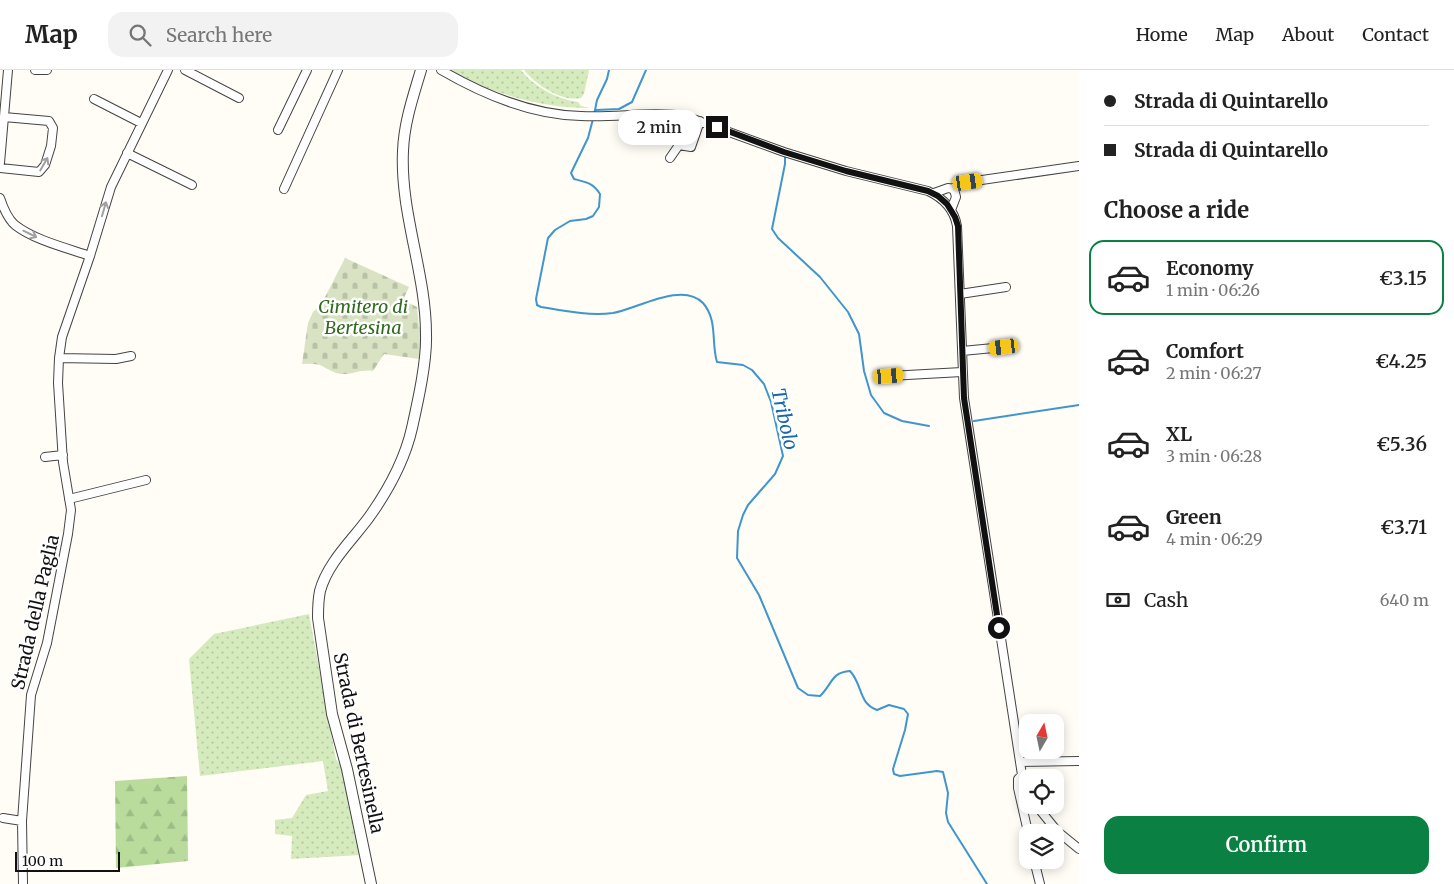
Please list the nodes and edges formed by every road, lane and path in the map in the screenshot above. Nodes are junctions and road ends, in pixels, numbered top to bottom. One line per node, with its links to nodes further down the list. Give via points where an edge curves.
1 (8, 70): 12 (street)
2 (35, 70): 3 (street)
3 (47, 70)
4 (168, 70): 14 (street, Strada della Paglia)
5 (185, 70): 10 (street)
6 (306, 70): 15 (street)
7 (338, 70): 22 (street)
8 (421, 70): 51 (street, Strada di Bertesinella, via 410,106 403,151 408,220 424,304 426,336 412,429 394,478 330,570 318,603 332,714)
9 (441, 70): 13 (street, via 470,86 543,112 594,116 668,114)
10 (240, 98)
11 (94, 99): 14 (street)
12 (4, 117): 18 (street); 20 (street, one-way to 12, via 39,172 46,165 53,128 49,121)
13 (700, 121): 17 (street, via 691,147 679,145); 24 (street, via 837,169)
14 (141, 123): 16 (street, Strada della Paglia)
15 (278, 130)
16 (127, 153): 21 (street); 27 (street, Strada della Paglia, one-way to 16, via 111,187)
17 (670, 158)
18 (0, 163)
19 (1079, 166): 23 (street, via 968,182)
20 (0, 168)
21 (192, 185)
22 (284, 189)
23 (952, 189): 24 (street); 26 (street, via 956,197)
24 (934, 193): 26 (street)
25 (0, 198): 27 (street, one-way to 27, via 14,224 29,234)
26 (951, 210): 29 (street, via 958,226)
27 (90, 256): 33 (street, Strada della Paglia, via 62,337)
28 (1006, 287): 29 (street)
29 (960, 294): 31 (street)
30 (1004, 347): 31 (street)
31 (962, 351): 34 (street)
32 (131, 356): 33 (street, via 116,359)
33 (59, 358): 36 (street, Strada della Paglia)
34 (962, 372): 35 (street); 41 (street)
35 (889, 376)
36 (62, 455): 37 (street); 39 (street, Strada della Paglia)
37 (45, 457)
38 (146, 480): 39 (street)
39 (69, 499): 47 (street, Strada della Paglia, via 67,543 47,643 31,695)
40 (1079, 761): 41 (street)
41 (1020, 762): 42 (street)
42 (1021, 769)
43 (1019, 778): 44 (street)
44 (1019, 792)
45 (1043, 814): 48 (street, via 1056,831)
46 (3, 818): 47 (street)
47 (22, 821): 50 (street, Strada della Paglia)
48 (1079, 849)
49 (1036, 869): 52 (street)
50 (23, 884)
51 (371, 884)
52 (1040, 884)

